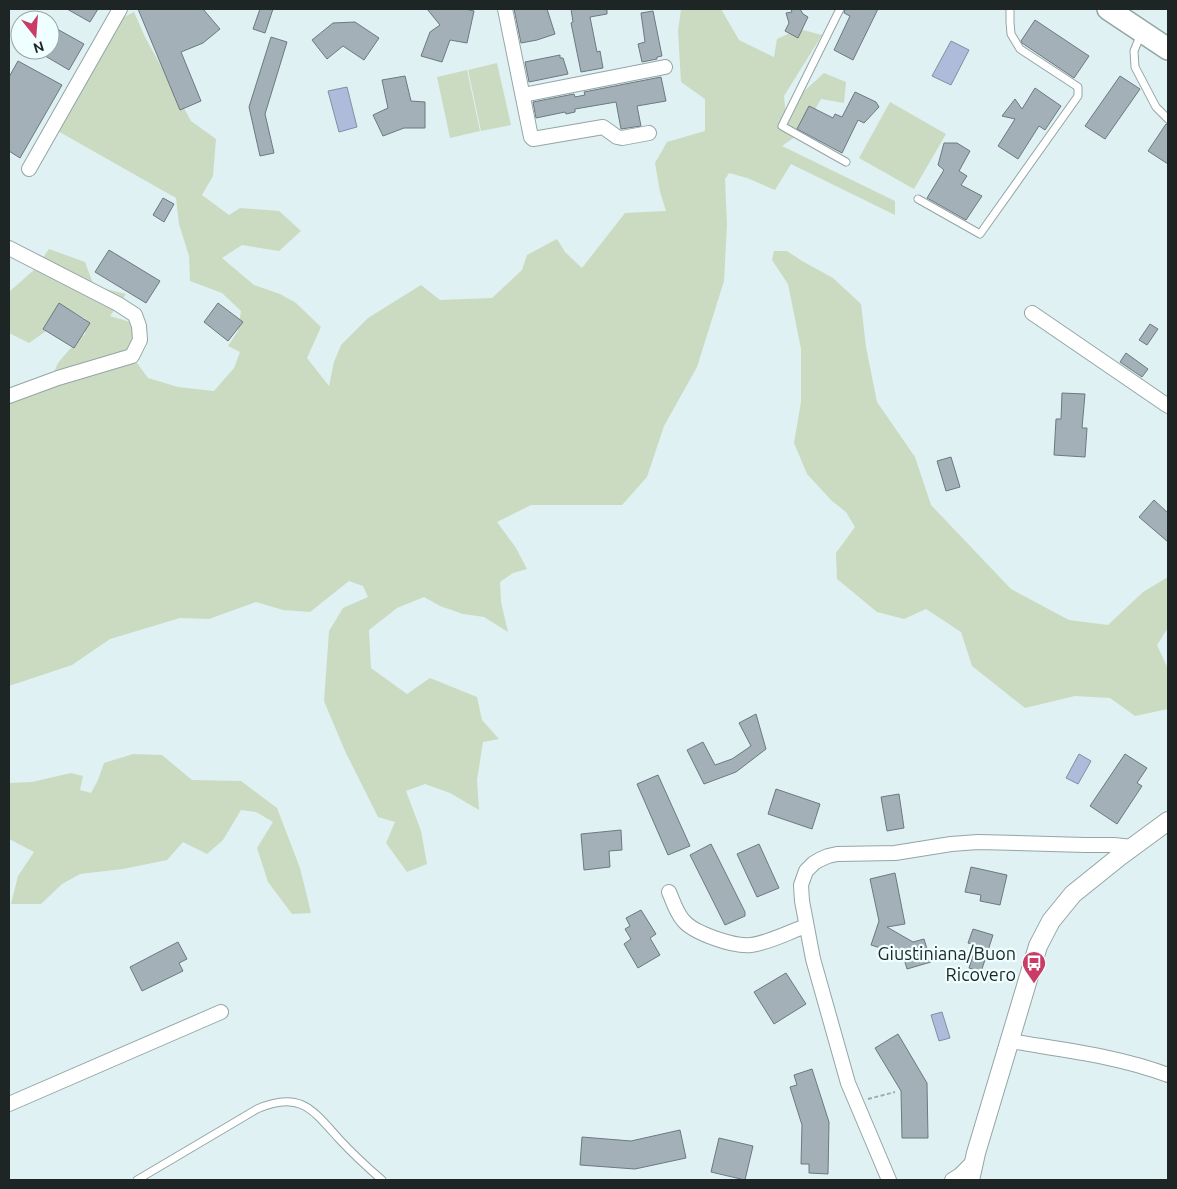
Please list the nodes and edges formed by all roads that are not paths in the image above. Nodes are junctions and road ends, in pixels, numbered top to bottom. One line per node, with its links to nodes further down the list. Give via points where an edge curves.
1 (120, 9): 13 (street)
2 (505, 9): 9 (street)
3 (840, 9): 12 (lane, via 782,126)
4 (1010, 9): 14 (lane, via 1011,34 1020,49 1078,87 1078,96 980,234)
5 (1108, 9): 6 (main road)
6 (1142, 31): 7 (main road); 10 (lane, via 1134,51 1135,66 1156,107)
7 (1168, 49)
8 (665, 67): 9 (street)
9 (523, 95): 11 (street, via 534,140 604,127 622,138)
10 (1168, 119)
11 (649, 133)
12 (846, 162)
13 (29, 169)
14 (918, 199)
15 (9, 248): 17 (street, via 135,315 140,340 132,356)
16 (1032, 313): 18 (street)
17 (9, 396)
18 (1168, 406)
19 (1168, 821): 21 (street)
20 (1085, 845): 21 (street); 22 (street); 24 (street, via 972,842 895,853 828,856 814,863 802,880)
21 (1132, 847): 22 (street)
22 (1111, 863): 26 (street, via 1072,894 1052,921 1038,946)
23 (669, 892): 24 (street, via 680,916 690,927 732,944 756,944)
24 (806, 926): 32 (street, via 848,1082)
25 (221, 1012): 28 (street)
26 (1010, 1041): 27 (street, via 1121,1060); 29 (street)
27 (1168, 1074)
28 (9, 1104)
29 (973, 1162): 33 (street); 34 (street)
30 (137, 1180): 31 (lane, via 257,1109 286,1101 315,1112)
31 (382, 1180)
32 (889, 1180)
33 (952, 1180)
34 (970, 1180)

